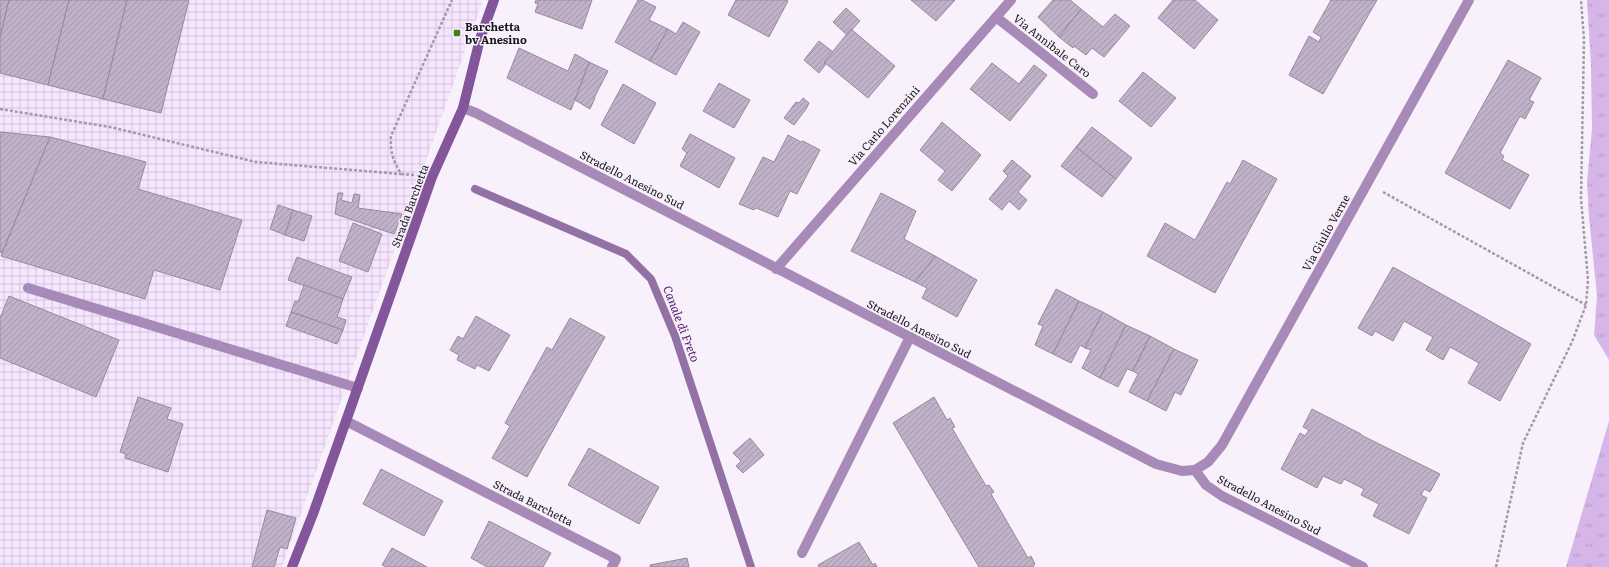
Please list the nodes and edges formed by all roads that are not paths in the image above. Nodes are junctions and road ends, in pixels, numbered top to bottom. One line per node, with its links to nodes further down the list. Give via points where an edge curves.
1 (494, 0): 6 (street, Strada Barchetta, via 480,39)
2 (1010, 0): 4 (street, Via Carlo Lorenzini)
3 (1469, 0): 12 (street, Via Giulio Verne, via 1222,444 1208,462)
4 (996, 17): 5 (street, Via Annibale Caro); 7 (street, Via Carlo Lorenzini)
5 (1094, 94)
6 (463, 108): 7 (street, Stradello Anesino Sud); 10 (street, Strada Barchetta, via 432,177)
7 (776, 268): 9 (street, Stradello Anesino Sud)
8 (28, 288): 10 (street)
9 (910, 337): 12 (street, Stradello Anesino Sud, via 1156,464 1182,471); 13 (street)
10 (358, 388): 11 (street, Strada Barchetta)
11 (346, 421): 14 (street, Strada Barchetta); 15 (street, Strada Barchetta, via 616,559)
12 (1195, 470): 16 (street, Stradello Anesino Sud, via 1206,485 1222,496)
13 (802, 553)
14 (292, 567)
15 (612, 567)
16 (1363, 567)

